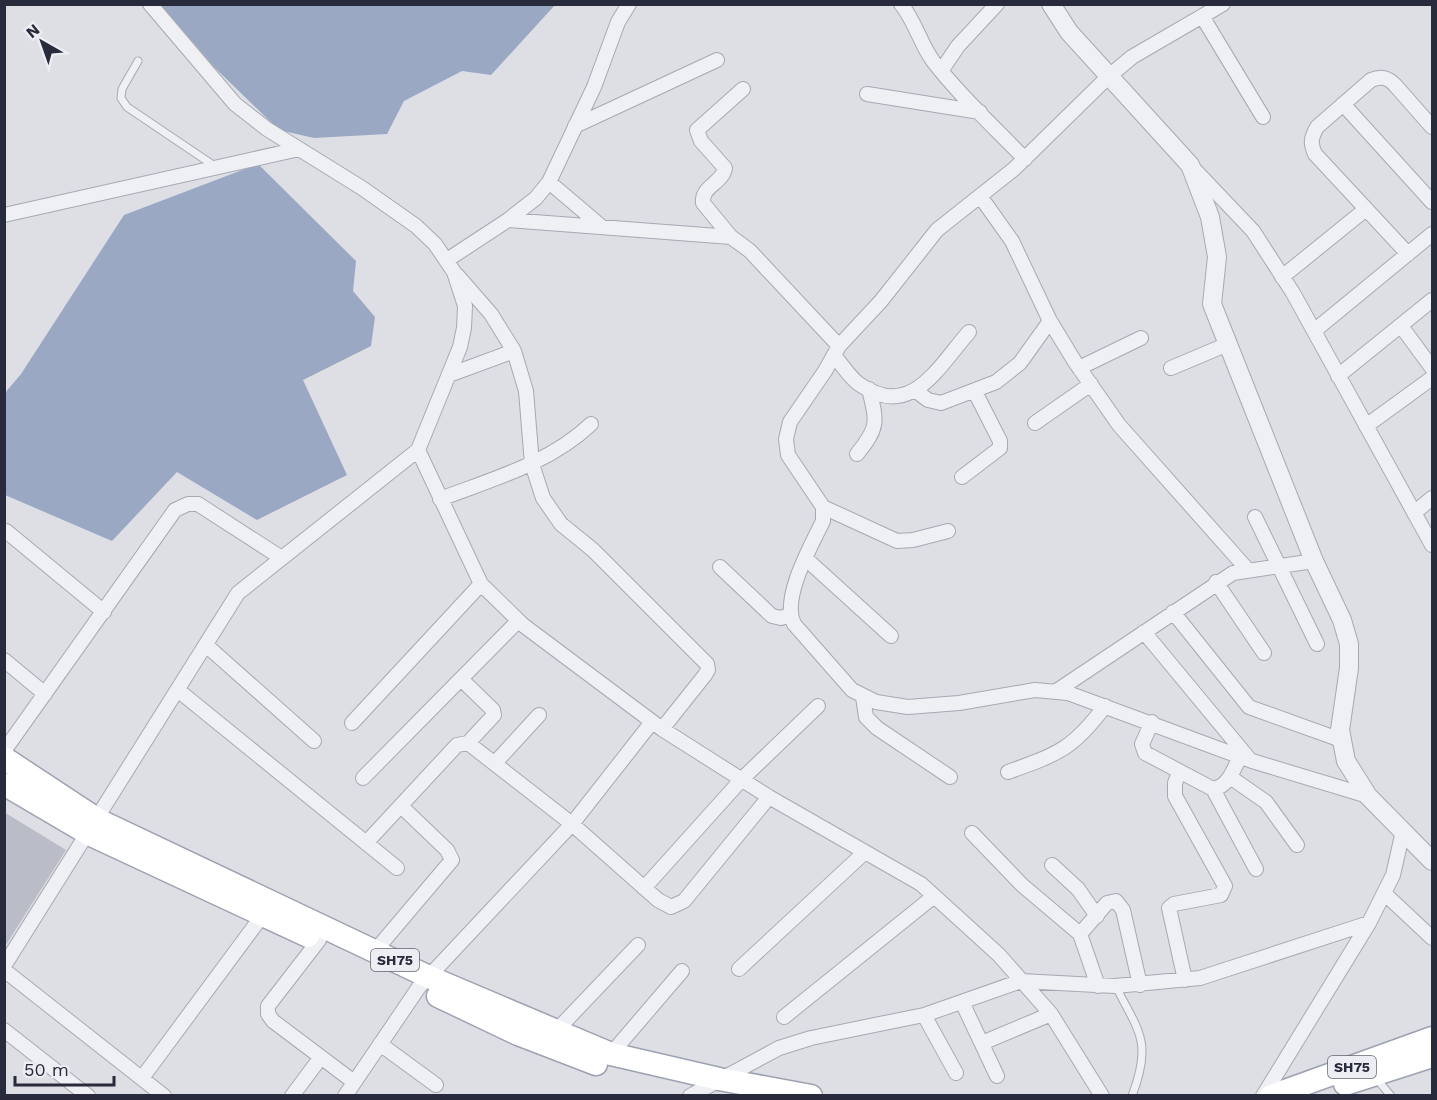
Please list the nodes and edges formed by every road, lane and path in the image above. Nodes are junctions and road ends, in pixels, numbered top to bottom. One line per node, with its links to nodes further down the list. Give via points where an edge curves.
1 (150, 4): 19 (street, via 235,104)
2 (629, 4): 17 (street, via 618,21)
3 (901, 4): 10 (street)
4 (997, 4): 10 (street, via 958,45)
5 (1051, 4): 11 (street, via 1069,32)
6 (1223, 4): 7 (street)
7 (1202, 16): 11 (street, via 1132,57); 16 (street)
8 (717, 60): 17 (street)
9 (138, 61): 22 (lane, via 123,89 121,98 127,107)
10 (941, 71): 15 (street)
11 (1108, 77): 20 (street); 21 (street)
12 (743, 90): 31 (street, via 697,130 701,141 725,168 705,191 703,203)
13 (867, 94): 15 (street)
14 (1343, 104): 18 (street, via 1380,76 1389,79); 25 (street); 26 (street, via 1317,127 1311,145)
15 (980, 112): 20 (street)
16 (1263, 117)
17 (575, 126): 23 (street)
18 (1432, 127)
19 (299, 149): 22 (street); 33 (street, via 416,226)
20 (1025, 159): 24 (street)
21 (1190, 165): 34 (street, via 1253,231); 41 (street, via 1210,218 1217,257 1212,304)
22 (218, 168): 27 (street)
23 (549, 182): 28 (street); 29 (street)
24 (980, 196): 36 (street, via 1012,241); 43 (street, via 937,230)
25 (1432, 202)
26 (1366, 209): 32 (street); 34 (street)
27 (4, 215)
28 (508, 220): 29 (street); 33 (street)
29 (602, 226): 31 (street)
30 (1432, 234): 32 (street)
31 (731, 237): 43 (street, via 750,251)
32 (1408, 254): 38 (street)
33 (450, 266): 42 (street, via 491,314); 47 (street, via 465,306 460,347)
34 (1282, 277): 38 (street)
35 (1432, 303): 37 (street)
36 (1050, 321): 44 (street); 53 (street, via 1015,367)
37 (1401, 326): 46 (street); 48 (street)
38 (1314, 331): 48 (street)
39 (969, 332): 52 (street)
40 (1142, 338): 44 (street)
41 (1228, 344): 45 (street); 71 (street)
42 (514, 351): 47 (street); 59 (street, via 526,391)
43 (837, 351): 51 (street, via 858,384); 63 (street, via 790,422 786,439 788,455)
44 (1079, 368): 50 (street)
45 (1171, 368)
46 (1432, 368)
47 (449, 375): 57 (street)
48 (1338, 376): 56 (street)
49 (1432, 378): 56 (street)
50 (1091, 384): 54 (street); 74 (street, via 1119,425)
51 (869, 389): 52 (street, via 893,397); 58 (street, via 877,420 872,435)
52 (916, 391): 53 (street, via 941,404)
53 (975, 392): 60 (street, via 1000,448)
54 (1035, 423)
55 (591, 424): 59 (street, via 576,439)
56 (1366, 426): 64 (street)
57 (418, 450): 62 (street); 69 (street)
58 (856, 454)
59 (532, 464): 62 (street); 97 (street, via 543,498 561,524 593,550 706,664 705,675)
60 (962, 477)
61 (1432, 498): 64 (street)
62 (441, 499): 76 (street)
63 (823, 507): 67 (street, via 897,541); 70 (street, via 823,521)
64 (1414, 513): 68 (street)
65 (1255, 517): 72 (street)
66 (6, 531): 77 (street)
67 (948, 531)
68 (1432, 545)
69 (280, 557): 77 (street, via 198,504 188,504 175,510); 84 (street, via 238,593)
70 (805, 558): 79 (street, via 790,600); 82 (street)
71 (1314, 561): 72 (street); 98 (street, via 1349,644)
72 (1281, 566): 74 (street); 83 (street)
73 (720, 567): 79 (street, via 772,616)
74 (1247, 569): 75 (street)
75 (1216, 582): 78 (street); 85 (street)
76 (481, 584): 80 (street); 96 (street)
77 (104, 612): 90 (street)
78 (1173, 612): 81 (street); 98 (street, via 1249,707)
79 (789, 615): 91 (street, via 843,682)
80 (518, 621): 87 (street); 97 (street)
81 (1144, 632): 89 (street); 103 (street)
82 (891, 636)
83 (1317, 644)
84 (207, 646): 88 (street); 99 (street)
85 (1264, 653)
86 (4, 660): 90 (street)
87 (461, 679): 100 (street, via 495,715); 109 (street)
88 (179, 691): 117 (street); 120 (street)
89 (1055, 692): 91 (street, via 1035,690 959,704 908,707); 93 (street)
90 (45, 694): 101 (street)
91 (863, 697): 107 (street, via 866,717 877,728)
92 (818, 706): 110 (street)
93 (1106, 706): 95 (street); 105 (street, via 1074,744)
94 (539, 715): 104 (street)
95 (1152, 722): 103 (street); 106 (street, via 1142,748)
96 (352, 723)
97 (657, 726): 110 (street); 116 (street)
98 (1341, 740): 113 (street, via 1346,761)
99 (314, 741)
100 (468, 743): 104 (street); 115 (street, via 457,745)
101 (4, 751)
102 (4, 758): 117 (main road, SH75)
103 (1246, 759): 108 (street); 113 (street)
104 (495, 763): 116 (street)
105 (1008, 772)
106 (1179, 772): 112 (street); 141 (street, via 1175,796 1226,890 1221,895 1169,908)
107 (950, 777)
108 (1230, 777): 112 (street); 121 (street, via 1266,802)
109 (363, 778)
110 (742, 779): 114 (street); 127 (street)
111 (4, 784): 117 (main road, SH75)
112 (1213, 789): 126 (street)
113 (1368, 796): 118 (street)
114 (769, 797): 122 (street); 127 (street, via 684,901 671,907)
115 (400, 806): 120 (street); 137 (street, via 447,850 452,860)
116 (572, 824): 127 (street); 143 (street)
117 (93, 827): 130 (main road, SH75); 137 (main road, SH75); 138 (street)
118 (1403, 831): 123 (street); 128 (street, via 1393,875)
119 (972, 833): 133 (street, via 1022,885)
120 (366, 843): 125 (street)
121 (1297, 845)
122 (864, 853): 129 (street, via 921,884); 139 (street)
123 (1432, 861)
124 (1052, 865): 131 (street, via 1078,889)
125 (397, 868)
126 (1256, 869)
127 (644, 888)
128 (1384, 893): 132 (street); 134 (street)
129 (933, 897): 142 (street, via 975,931); 150 (street)
130 (262, 916): 135 (main road, SH75); 162 (street)
131 (1096, 916): 133 (street); 144 (street, via 1112,900 1120,904)
132 (1369, 923): 141 (street, via 1259,961); 174 (street)
133 (1080, 934): 145 (street)
134 (1432, 938)
135 (319, 940): 143 (main road, SH75); 158 (street, via 268,1006 268,1014 273,1022)
136 (638, 945): 152 (street)
137 (375, 951): 143 (main road, SH75)
138 (4, 968): 162 (street)
139 (739, 969)
140 (682, 971): 156 (street)
141 (1185, 980): 144 (street)
142 (1021, 981): 145 (street); 147 (street); 148 (street)
143 (424, 982): 152 (main road, SH75); 155 (street); 165 (main road, SH75, via 518,1034 605,1067)
144 (1140, 985): 146 (street)
145 (1098, 986): 146 (street)
146 (1115, 986): 173 (lane, via 1140,1033 1144,1051 1143,1067)
147 (962, 1002): 149 (street); 154 (street)
148 (1051, 1014): 154 (street); 172 (street)
149 (924, 1015): 159 (street); 165 (street, via 778,1048)
150 (784, 1017)
151 (4, 1030): 166 (street)
152 (556, 1031): 156 (main road, SH75)
153 (1432, 1038): 175 (main road, SH75)
154 (982, 1043): 160 (street)
155 (380, 1044): 163 (street); 164 (street)
156 (611, 1054): 165 (main road, SH75)
157 (1432, 1056): 161 (main road, SH75)
158 (321, 1057): 163 (street); 168 (street)
159 (956, 1073)
160 (998, 1076)
161 (1374, 1076): 176 (main road, SH75); 177 (lane)
162 (142, 1078): 167 (street)
163 (354, 1082): 169 (street)
164 (436, 1085)
165 (704, 1087): 170 (main road, SH75); 171 (main road, SH75)
166 (81, 1094)
167 (164, 1095)
168 (292, 1095)
169 (345, 1095)
170 (747, 1095)
171 (811, 1095)
172 (1102, 1095)
173 (1132, 1095)
174 (1263, 1095)
175 (1271, 1095)
176 (1306, 1095)
177 (1391, 1095)

